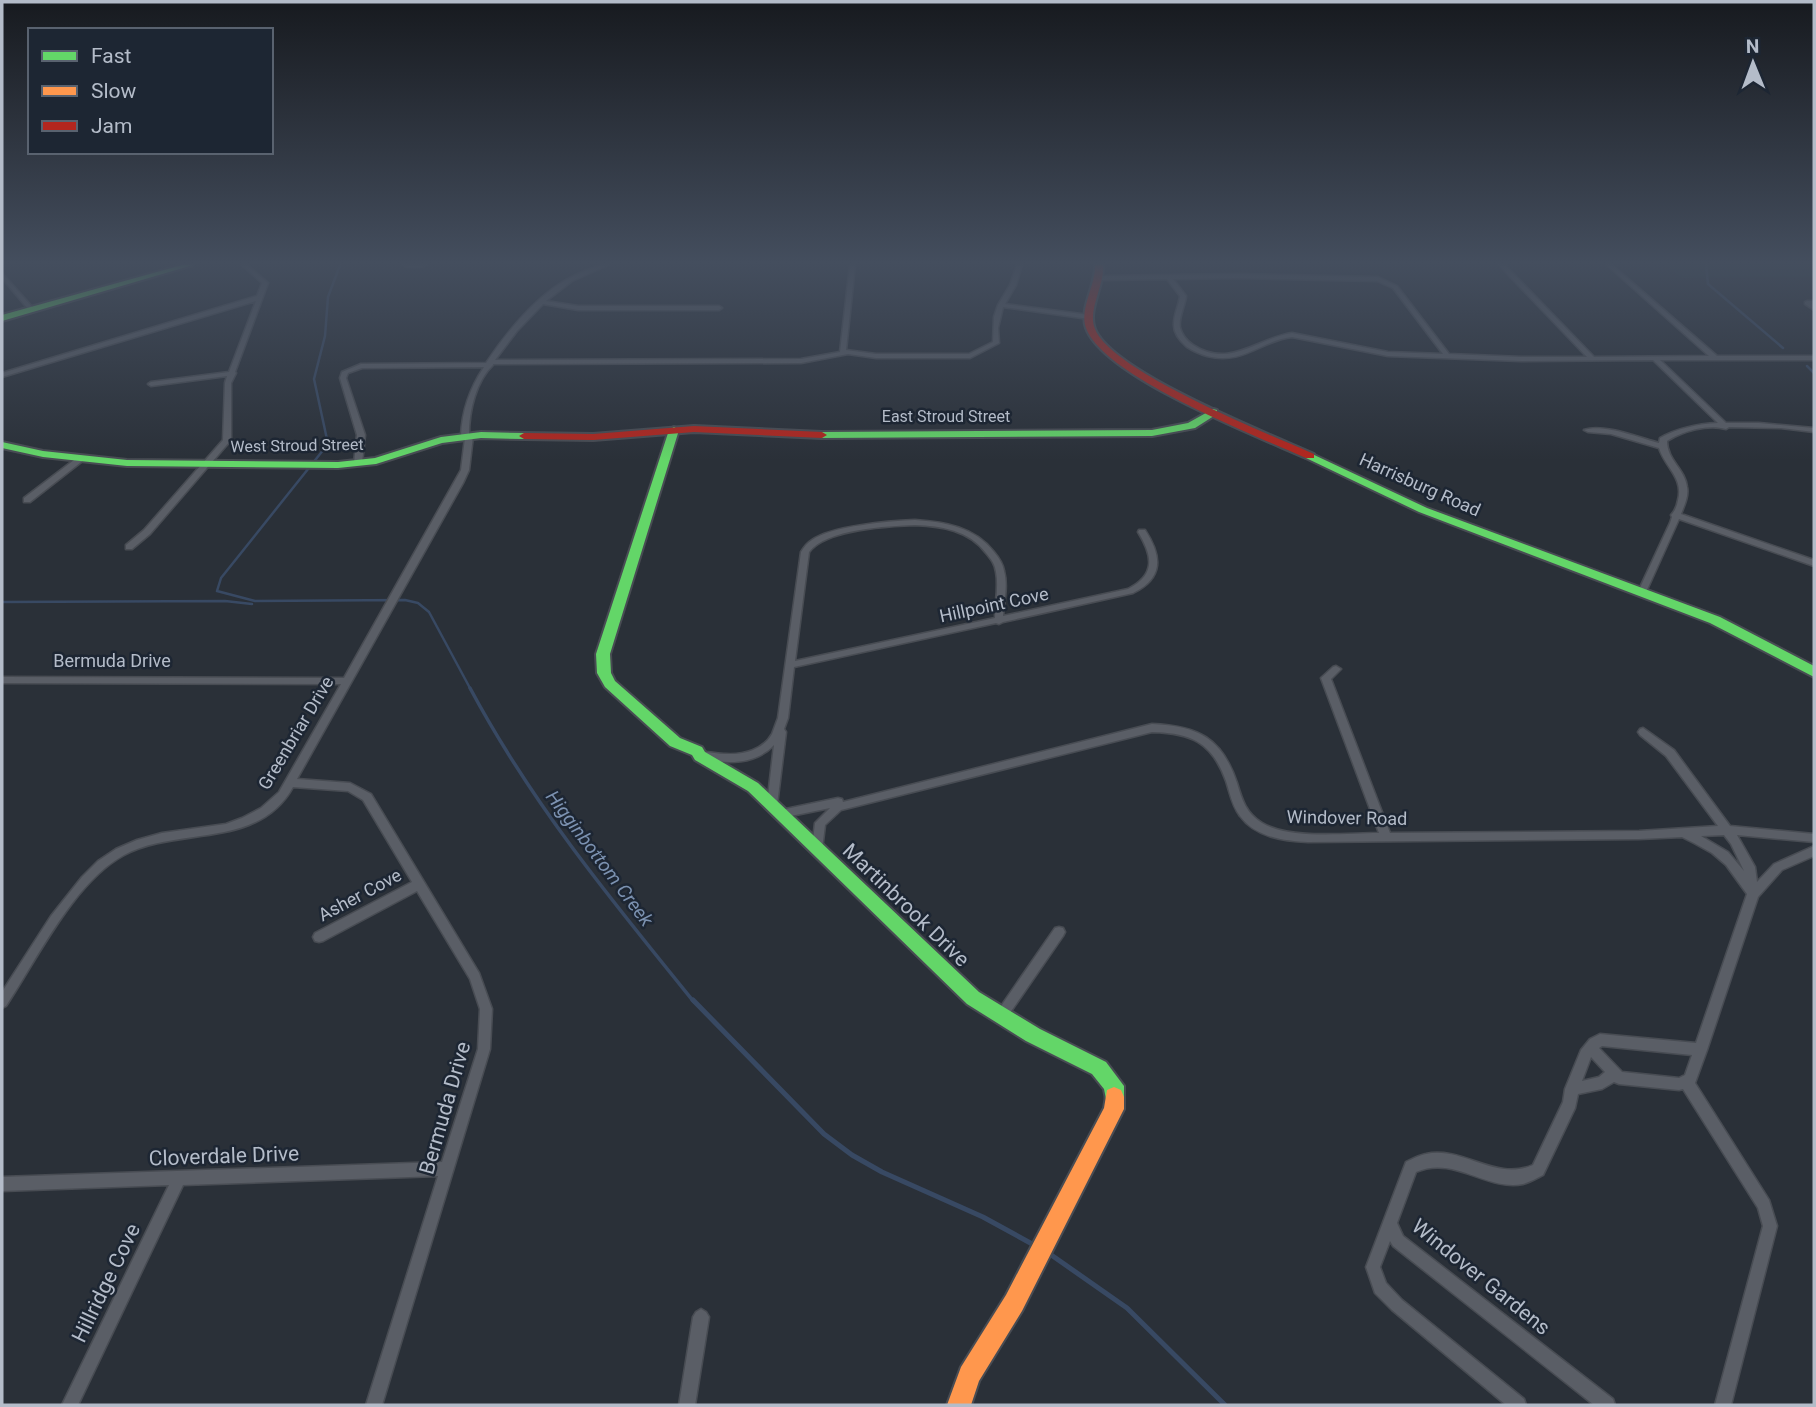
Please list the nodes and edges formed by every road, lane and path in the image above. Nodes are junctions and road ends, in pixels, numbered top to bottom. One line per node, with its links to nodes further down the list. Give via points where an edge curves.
1 (149, 331): 19 (street)
2 (249, 331): 18 (street)
3 (513, 331): 17 (street, Greenbriar Drive)
4 (844, 331): 11 (street)
5 (994, 331): 11 (street, via 996,343 975,355)
6 (1091, 331): 21 (street, Harrisburg Road, via 1108,355)
7 (1178, 331): 12 (street, via 1190,347 1205,353 1239,354 1292,335 1375,353)
8 (1428, 331): 12 (street)
9 (1566, 331): 14 (street)
10 (1684, 331): 16 (street)
11 (842, 352): 17 (street, via 801,361)
12 (1446, 354): 14 (street)
13 (1814, 358): 16 (street)
14 (1593, 359): 15 (street)
15 (1655, 359): 16 (street); 22 (street)
16 (1716, 359)
17 (491, 364): 26 (street, Greenbriar Drive, via 465,410); 30 (street, via 361,366 345,372 361,435)
18 (233, 373): 20 (street); 31 (street, via 226,404 227,440)
19 (2, 375)
20 (151, 384)
21 (1213, 412): 23 (street, East Stroud Street, via 1191,426 1152,433 815,435); 37 (street, Harrisburg Road, via 1452,522)
22 (1726, 427): 25 (street); 28 (street, via 1683,429 1669,435)
23 (674, 430): 26 (street, West Stroud Street, via 583,437); 46 (street, Martinbrook Drive, via 602,665 610,684 675,742)
24 (1588, 430): 28 (street)
25 (1814, 430)
26 (467, 436): 30 (street, West Stroud Street); 43 (street, Greenbriar Drive, via 462,476)
27 (2, 445): 29 (street, West Stroud Street)
28 (1662, 446): 33 (street, via 1685,491)
29 (81, 459): 31 (street, West Stroud Street); 32 (street)
30 (358, 463): 31 (street, West Stroud Street)
31 (206, 465): 35 (street)
32 (27, 500)
33 (1675, 515): 36 (street); 37 (street)
34 (1142, 532): 38 (street, Hillpoint Cove, via 1153,547 1154,567 1140,588)
35 (129, 547)
36 (1814, 563)
37 (1642, 592): 41 (street, Harrisburg Road, via 1715,620)
38 (999, 621): 39 (street, Hillpoint Cove); 39 (street, via 1000,568 985,546 967,533 941,524 906,521 826,536 808,545 805,552)
39 (790, 665): 44 (street)
40 (1336, 669): 52 (street, via 1326,678)
41 (1814, 672)
42 (2, 680): 43 (street, Bermuda Drive)
43 (348, 681): 47 (street, Greenbriar Drive)
44 (783, 718): 46 (street, via 774,739 747,756 725,759); 49 (street)
45 (1643, 732): 50 (street, via 1670,753)
46 (696, 751): 49 (street, Martinbrook Drive, via 753,787)
47 (291, 783): 56 (street, Bermuda Drive, via 342,786 368,797); 60 (street, Greenbriar Drive, via 273,806 237,826 159,836 100,865 72,894)
48 (900, 789): 49 (street, Windover Road); 52 (street, Windover Road, via 1152,728 1169,728 1195,734 1216,748 1226,762 1240,808 1260,828 1298,837); 54 (street, Windover Road, via 833,809 818,826)
49 (776, 809): 54 (street, Martinbrook Drive)
50 (1727, 831): 51 (street, Windover Road); 53 (street, Windover Road); 57 (street, via 1749,867)
51 (1683, 833): 52 (street, Windover Road); 57 (street, via 1732,861)
52 (1386, 837)
53 (1814, 838)
54 (817, 849): 61 (street, Martinbrook Drive, via 949,977)
55 (1814, 851): 57 (street, via 1778,867)
56 (419, 884): 59 (street, Asher Cove); 67 (street, Bermuda Drive, via 475,978 486,1017 484,1049)
57 (1753, 894): 63 (street)
58 (1059, 932): 61 (street)
59 (319, 937)
60 (2, 1002)
61 (1001, 1016): 75 (street, Martinbrook Drive, via 1099,1068 1114,1086 1114,1109 1030,1272 969,1375)
62 (1591, 1048): 63 (street, via 1610,1038); 64 (street); 66 (street, Windover Gardens)
63 (1701, 1050): 65 (street)
64 (1613, 1074): 65 (street, via 1679,1084); 66 (street, via 1602,1083)
65 (1686, 1081): 78 (street, via 1764,1205 1770,1226)
66 (1572, 1090): 70 (street, Windover Gardens, via 1538,1170 1530,1176 1420,1160 1411,1167)
67 (448, 1168): 68 (street, Cloverdale Drive); 73 (street, Bermuda Drive)
68 (179, 1179): 69 (street, Cloverdale Drive); 72 (street, Hillridge Cove)
69 (2, 1184)
70 (1389, 1223): 76 (street, via 1373,1267 1380,1288); 77 (street, Windover Gardens, via 1398,1241)
71 (701, 1317): 74 (street)
72 (70, 1405)
73 (374, 1405)
74 (687, 1405)
75 (960, 1405)
76 (1518, 1405)
77 (1607, 1405)
78 (1723, 1405)

